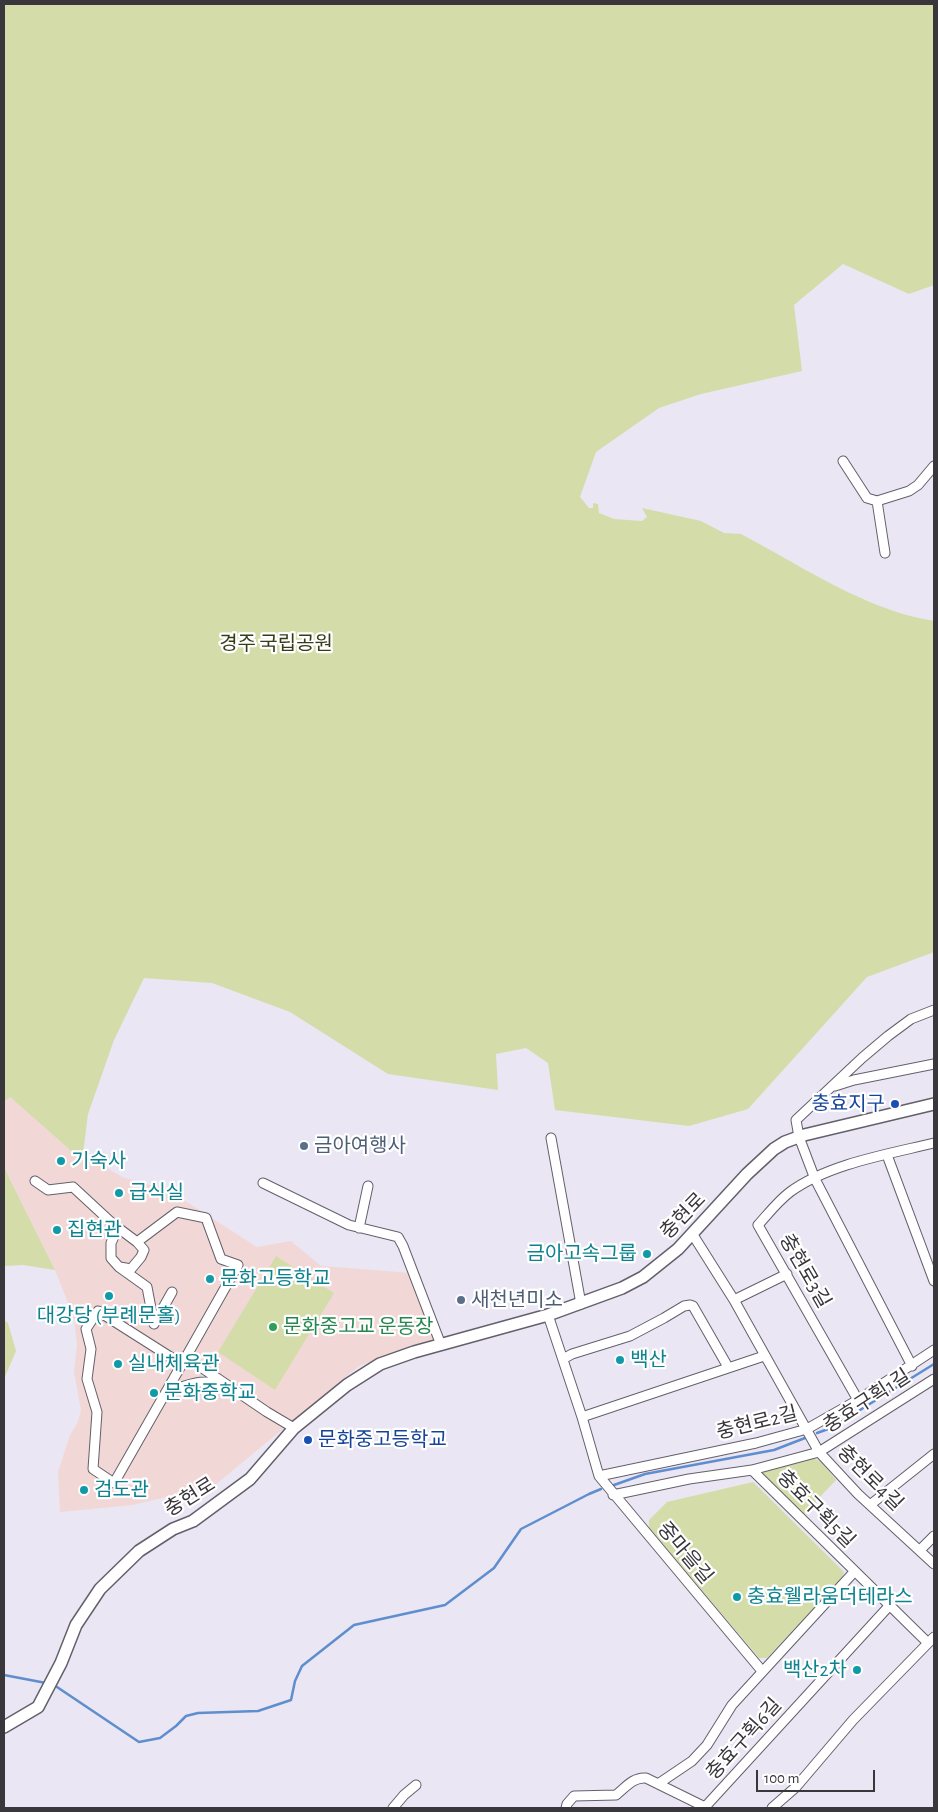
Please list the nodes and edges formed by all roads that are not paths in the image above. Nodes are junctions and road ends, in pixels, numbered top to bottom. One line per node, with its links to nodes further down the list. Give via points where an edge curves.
1 (843, 461): 3 (street, via 867,498)
2 (934, 466): 3 (street, via 909,492)
3 (878, 501): 4 (street)
4 (885, 553)
5 (934, 1010): 7 (street, via 901,1026)
6 (934, 1064): 7 (street)
7 (830, 1088): 9 (street, via 796,1120)
8 (934, 1104): 9 (street, 충현로)
9 (799, 1137): 13 (street); 19 (street, 충현로, via 785,1142 762,1160)
10 (551, 1138): 26 (street)
11 (934, 1144): 12 (street, 충현로3길)
12 (887, 1155): 13 (street, 충현로3길, via 834,1169); 23 (street)
13 (815, 1179): 22 (street, 충현로3길, via 789,1192 758,1225); 33 (street)
14 (35, 1181): 17 (street, via 48,1190 73,1187)
15 (263, 1183): 18 (street)
16 (368, 1186): 18 (street)
17 (118, 1228): 20 (street); 21 (street, via 111,1243 111,1258)
18 (360, 1228): 28 (street, via 398,1237)
19 (693, 1235): 25 (street, 충현로4길); 26 (street, 충현로, via 642,1277)
20 (137, 1242): 21 (street, via 144,1250 141,1257 131,1269); 31 (street, via 178,1212 206,1218 221,1259 238,1265)
21 (119, 1267): 24 (street, via 147,1287 154,1324)
22 (787, 1274): 25 (street); 38 (street, 충현로3길)
23 (934, 1281)
24 (172, 1292)
25 (734, 1300): 30 (street, 충현로4길)
26 (581, 1304): 27 (street, 충현로)
27 (548, 1315): 28 (street, 충현로); 32 (street, 중마을길)
28 (441, 1345): 40 (street, 충현로, via 380,1364 347,1385)
29 (934, 1350): 33 (street, 충현로2길)
30 (764, 1356): 34 (street); 41 (street, 충현로4길)
31 (186, 1357): 36 (street); 37 (street); 37 (street, via 172,1358 98,1311 86,1329 91,1349 87,1379 96,1412 92,1469 114,1483)
32 (563, 1359): 34 (street, via 630,1336 690,1304); 39 (street, 중마을길)
33 (912, 1366): 38 (street, 충현로2길)
34 (728, 1367): 39 (street)
35 (934, 1379): 42 (street, 충효구획1길)
36 (238, 1392): 37 (street, via 218,1383 190,1383); 40 (street)
37 (166, 1393)
38 (858, 1400): 41 (street, 충현로2길)
39 (582, 1417): 45 (street, 중마을길)
40 (294, 1428): 55 (street, 충현로, via 250,1478 194,1521 173,1529 139,1551 100,1589 76,1625 38,1707)
41 (808, 1429): 42 (street, 충현로4길); 45 (street, 충현로2길)
42 (819, 1452): 44 (street, 충효구획1길); 47 (street, 충현로4길)
43 (934, 1454): 47 (street)
44 (752, 1470): 46 (street, 충효구획1길); 51 (street, 충효구획5길)
45 (599, 1476): 46 (street, 중마을길)
46 (613, 1495): 54 (street, 중마을길)
47 (870, 1505): 49 (street, 충현로4길)
48 (934, 1536): 49 (street)
49 (920, 1550): 50 (street, 충현로4길)
50 (934, 1564)
51 (854, 1572): 52 (street, 충효구획5길); 54 (street, 충효구획5길)
52 (890, 1605): 53 (street, 충효구획5길); 60 (street, 충효구획6길)
53 (931, 1640): 61 (street, via 853,1720 796,1787)
54 (762, 1672): 56 (street, via 732,1704 708,1745 692,1761)
55 (4, 1727)
56 (658, 1784): 59 (street, via 646,1778 635,1779 616,1795 574,1796); 60 (street)
57 (416, 1785): 58 (street)
58 (392, 1808)
59 (566, 1808)
60 (706, 1808)
61 (772, 1808)

